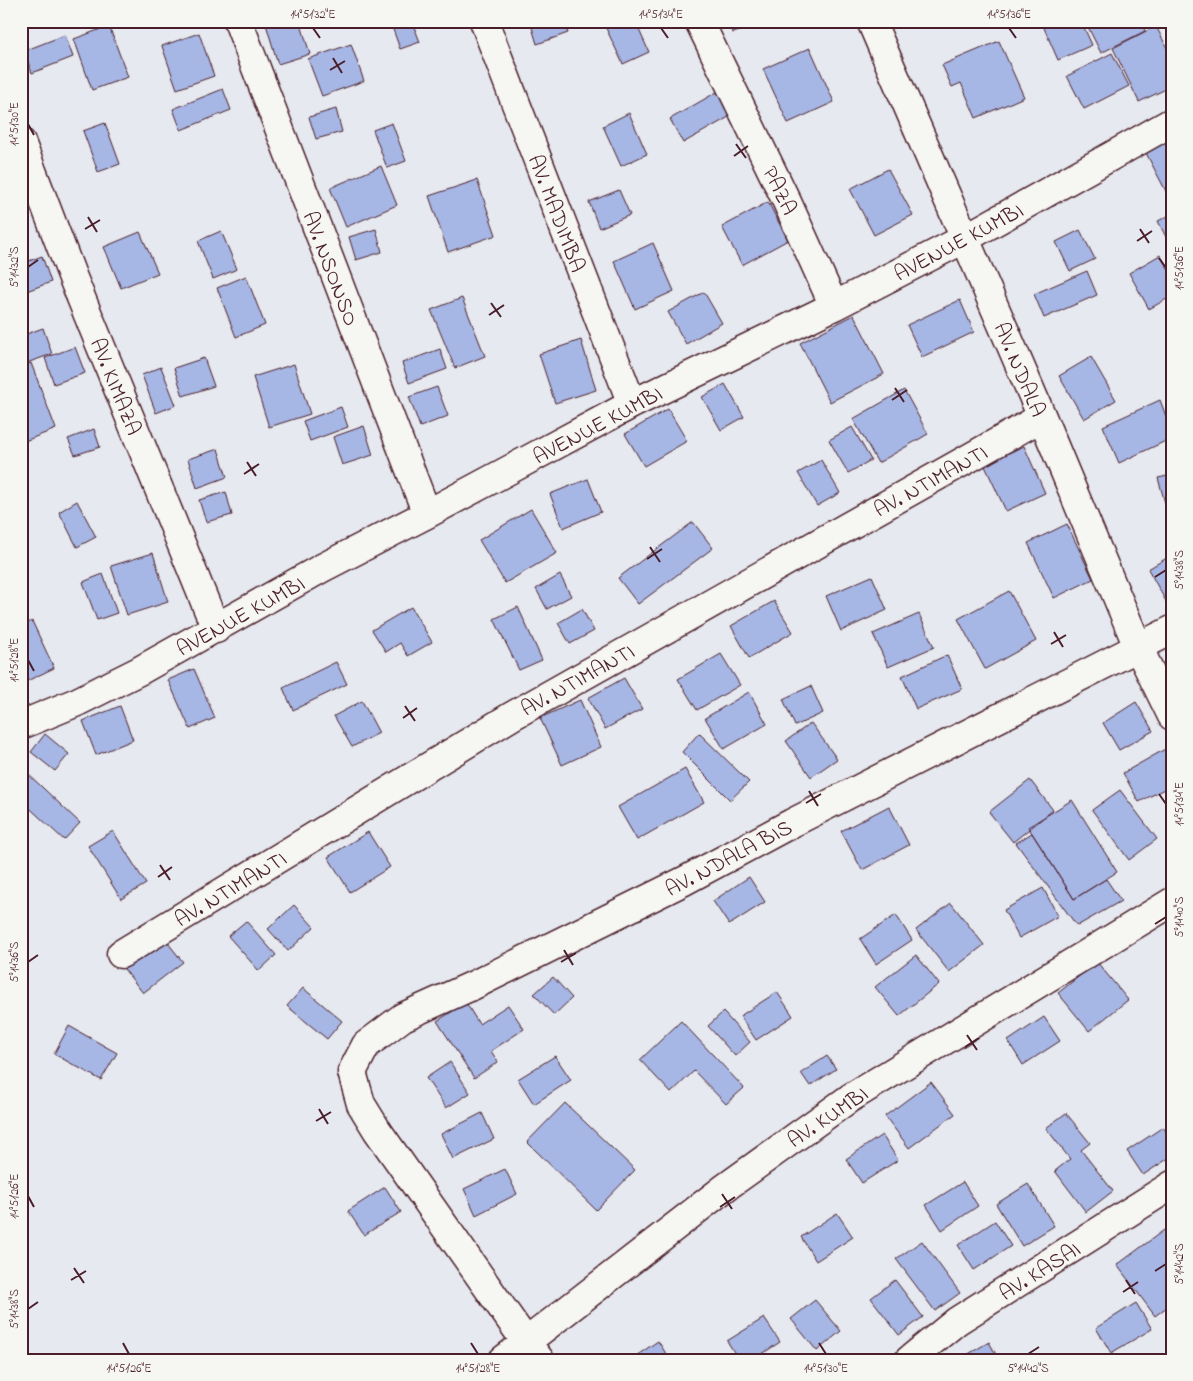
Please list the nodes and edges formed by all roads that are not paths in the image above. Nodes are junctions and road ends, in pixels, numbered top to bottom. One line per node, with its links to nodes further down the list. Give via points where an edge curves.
1 (238, 21): 11 (street, AV. NSONSO)
2 (484, 21): 9 (street, AV. MADIMBA)
3 (699, 21): 8 (street, PAZA)
4 (871, 21): 7 (street, AV. NDALA)
5 (1172, 122): 7 (street, AVENUE KUMBI)
6 (21, 142): 12 (street, AV. KIMAZA)
7 (964, 239): 8 (street, AVENUE KUMBI); 10 (street, AV. NDALA)
8 (834, 306): 9 (street, AVENUE KUMBI)
9 (632, 404): 11 (street, AVENUE KUMBI)
10 (1042, 417): 14 (street, AV. NDALA); 18 (street, AV. NTIMANTI, via 512,716)
11 (427, 514): 12 (street, AVENUE KUMBI, via 322,568)
12 (216, 629): 16 (street, AVENUE KUMBI, via 77,702)
13 (1172, 630): 14 (street, AV. NDALA BIS)
14 (1138, 647): 15 (street, AV. NDALA); 20 (street, AV. NDALA BIS, via 792,823 684,882 403,1017 366,1045 352,1072 361,1104)
15 (1172, 716)
16 (21, 725)
17 (1172, 902): 20 (street, AV. KUMBI, via 850,1098 726,1187)
18 (121, 954)
19 (1172, 1185): 22 (street, AV. KASAI, via 957,1321)
20 (533, 1351): 21 (street, AV. KUMBI)
21 (503, 1360)
22 (909, 1360)

